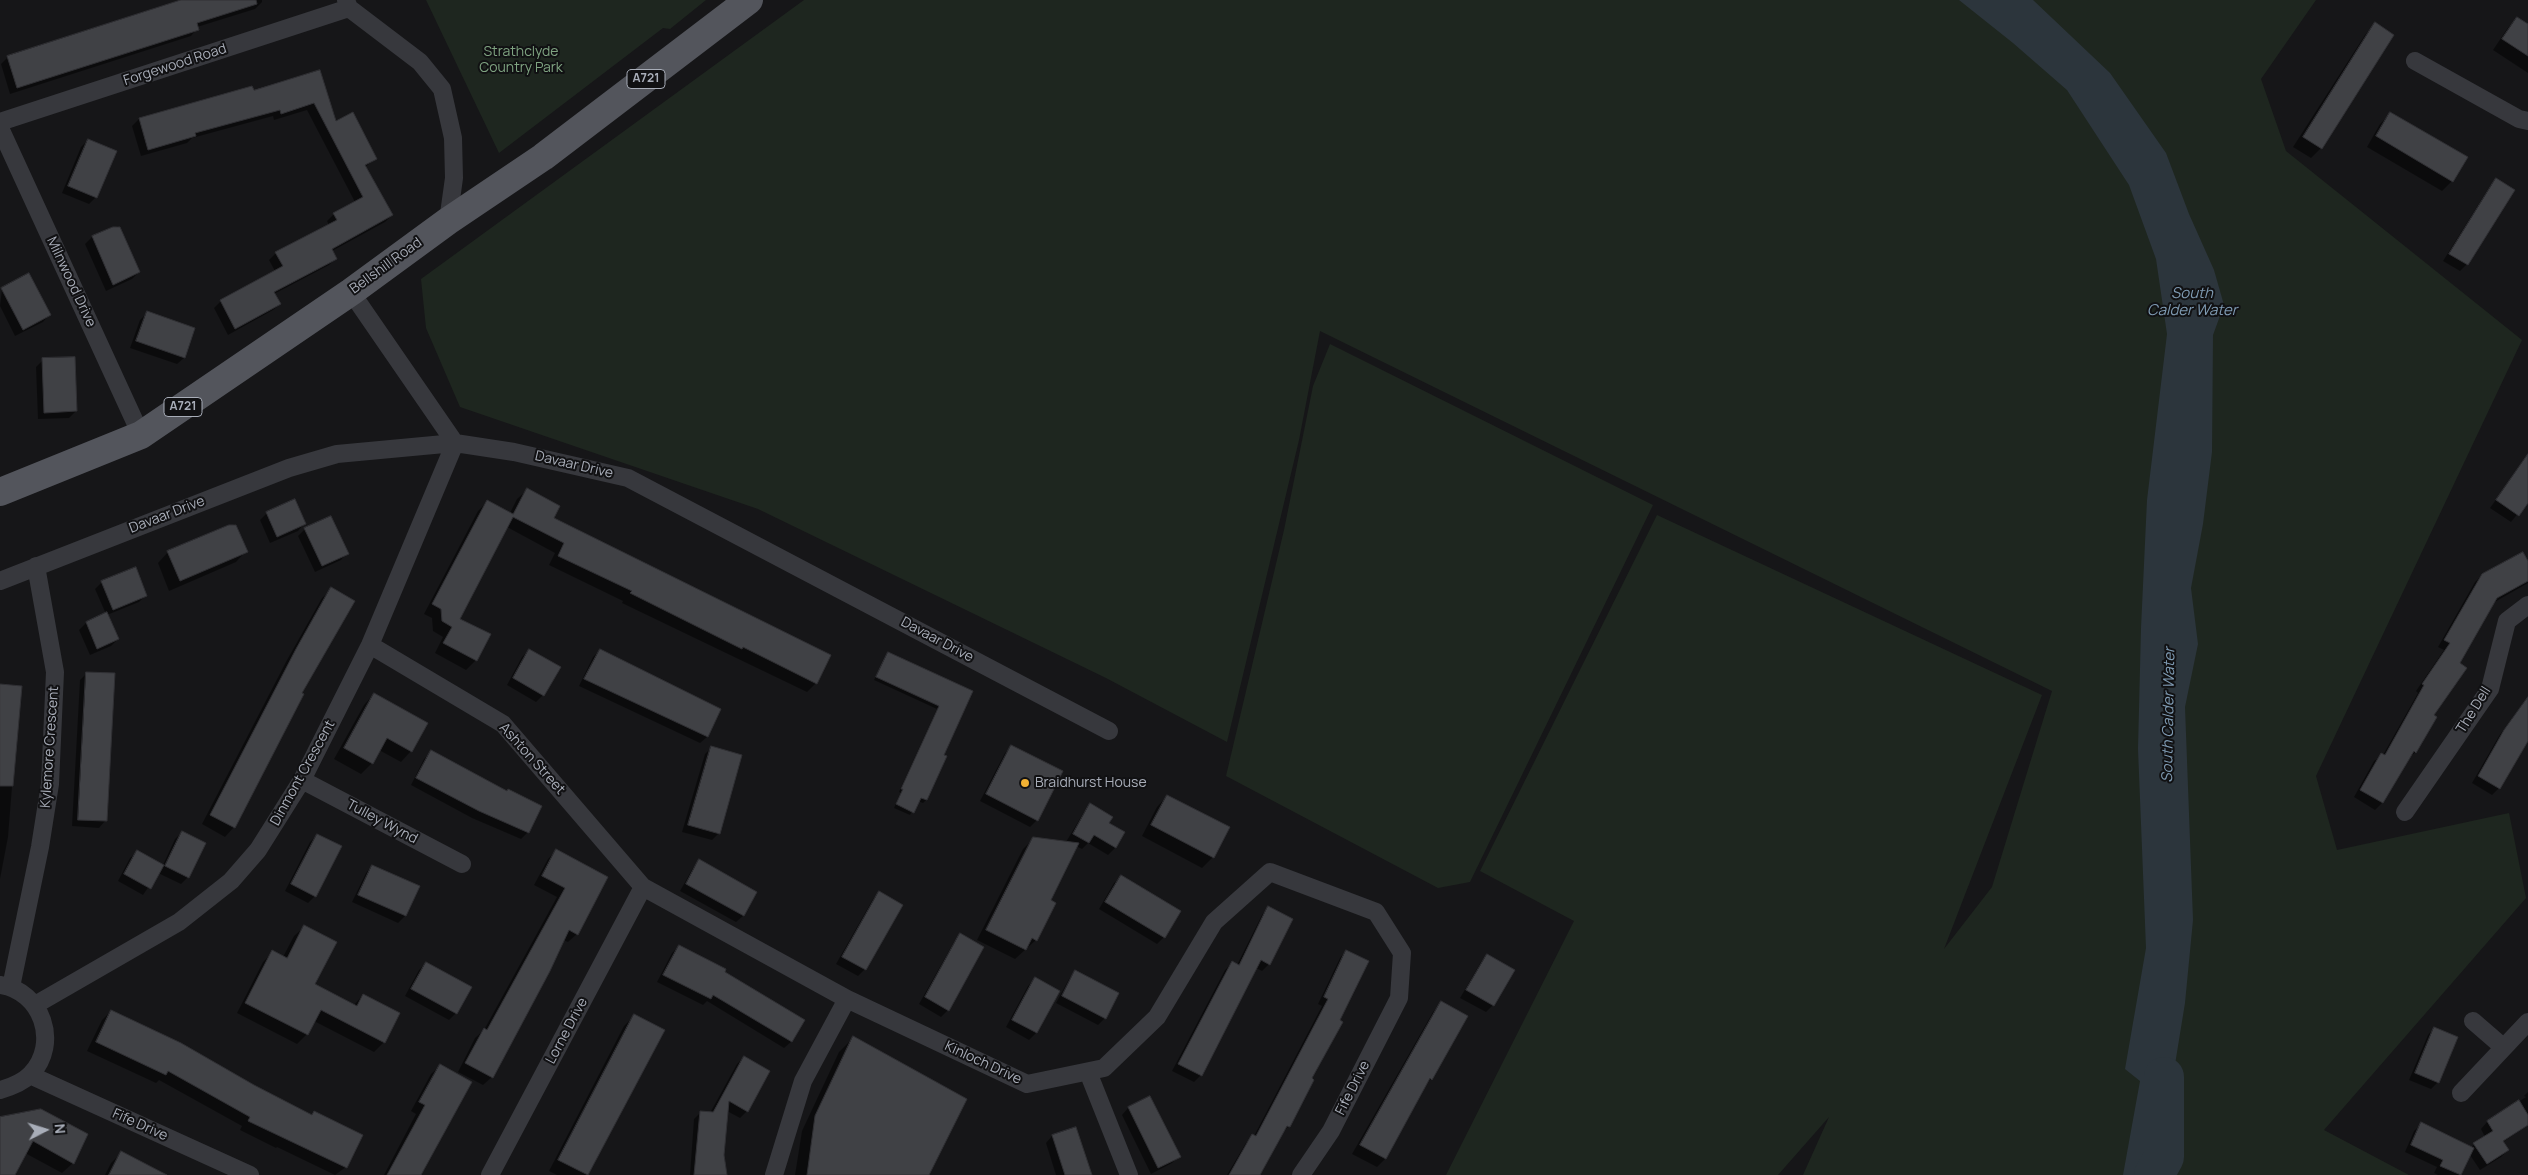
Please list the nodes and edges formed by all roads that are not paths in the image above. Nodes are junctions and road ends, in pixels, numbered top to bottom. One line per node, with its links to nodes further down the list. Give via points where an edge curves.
1 (749, 0): 7 (main road, Bellshill Road / A721, via 543,158)
2 (348, 4): 5 (street, Forgewood Road); 7 (street, via 420,62 442,89 453,138 454,178)
3 (2415, 61): 4 (street)
4 (2528, 121)
5 (0, 122)
6 (0, 128): 9 (street, Milnwood Drive)
7 (448, 221): 8 (main road, Bellshill Road / A721)
8 (351, 292): 9 (main road, Bellshill Road / A721); 10 (street)
9 (141, 435): 11 (main road, Bellshill Road / A721)
10 (455, 444): 12 (street, Davaar Drive, via 337,454 289,468); 15 (street, Dinmont Crescent); 16 (street, Davaar Drive, via 514,452 628,478)
11 (0, 492)
12 (36, 566): 13 (street, Davaar Drive); 21 (street, Kylemore Crescent, via 55,672 50,784 40,847)
13 (0, 581)
14 (2528, 605): 18 (street, The Dell, via 2507,621 2490,689)
15 (370, 645): 17 (street, Dinmont Crescent); 20 (street, Ashton Street, via 503,724)
16 (1109, 731)
17 (302, 780): 19 (street, Tulley Wynd); 24 (street, Dinmont Crescent, via 258,850 231,881 178,922)
18 (2405, 812)
19 (462, 864)
20 (643, 887): 23 (street, Kinloch Drive); 33 (street, Lorne Drive)
21 (6, 986): 24 (street, Kylemore Crescent, via 27,996)
22 (1399, 998): 28 (street, Kinloch Drive, via 1402,953 1376,912 1270,872 1214,922 1157,1017 1104,1068); 36 (street, Fife Drive, via 1331,1132)
23 (847, 999): 28 (street, Kinloch Drive, via 1027,1084); 34 (street, via 803,1081)
24 (35, 1005): 29 (street, Kylemore Crescent, via 44,1024 45,1043 40,1061)
25 (2473, 1021): 27 (street)
26 (2528, 1022): 27 (street)
27 (2503, 1047): 31 (street)
28 (1088, 1072): 35 (street)
29 (30, 1075): 30 (street, Kylemore Crescent, via 15,1086); 32 (street, Fife Drive)
30 (0, 1090)
31 (2461, 1092)
32 (250, 1175)
33 (490, 1175)
34 (774, 1175)
35 (1129, 1175)
36 (1302, 1175)

